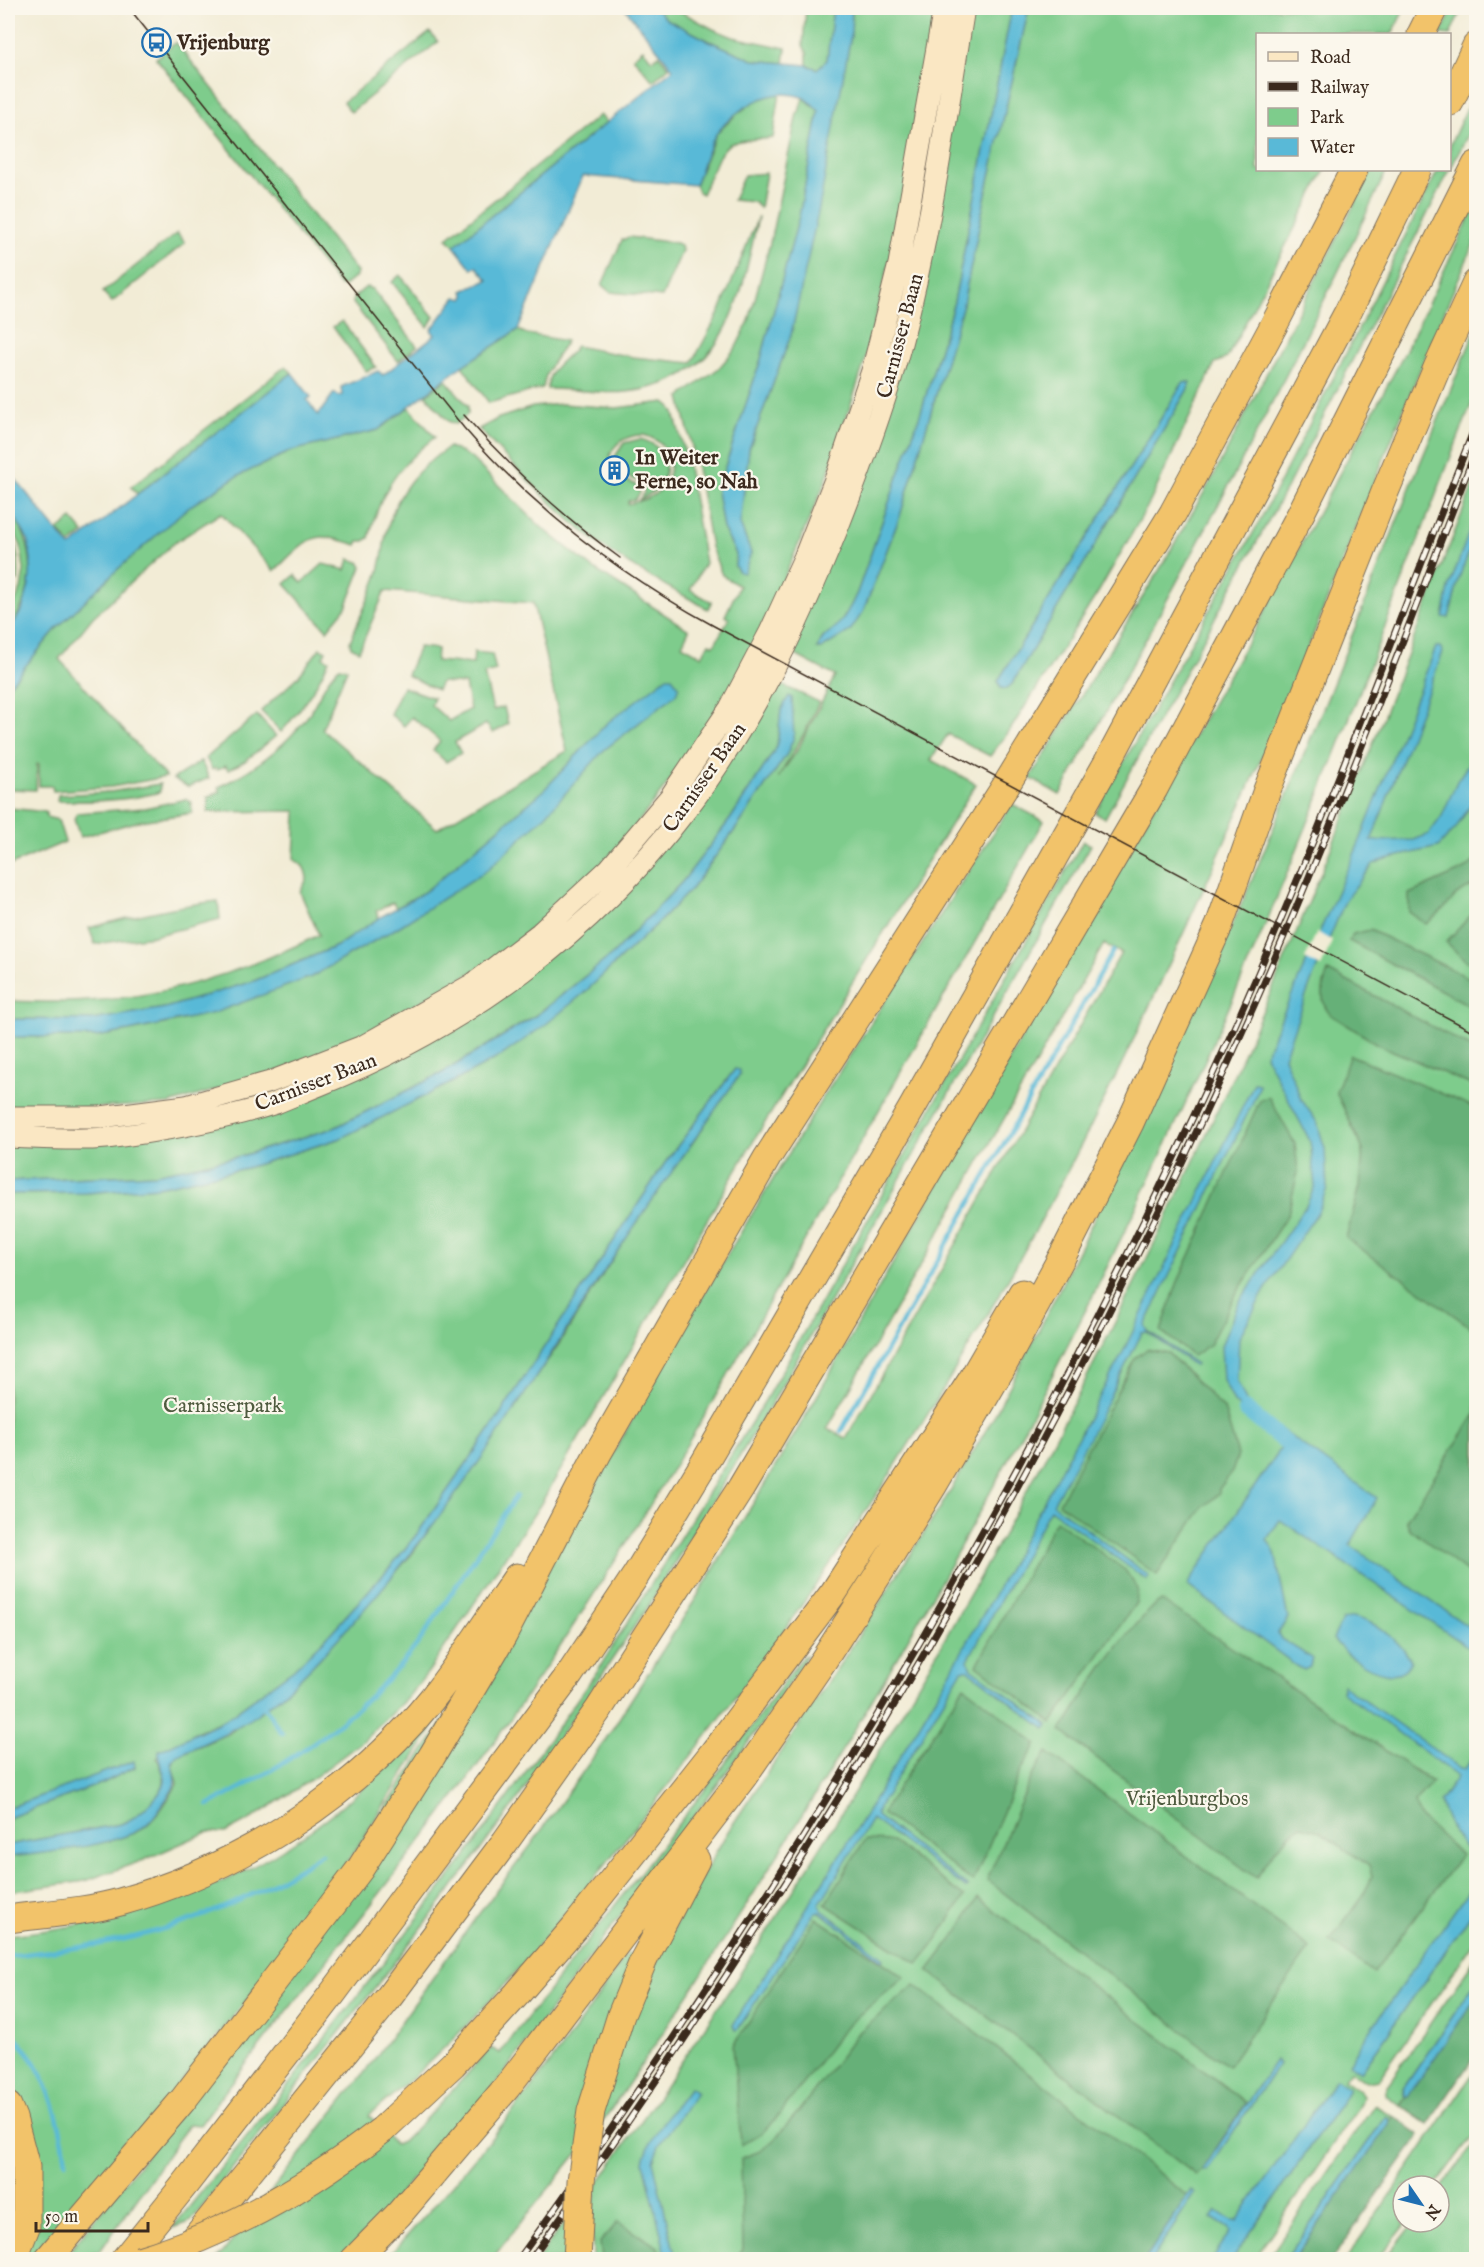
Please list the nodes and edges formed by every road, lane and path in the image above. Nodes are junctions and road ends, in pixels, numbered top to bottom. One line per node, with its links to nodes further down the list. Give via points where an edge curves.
1 (944, 8): 12 (main road, Carnisser Baan, via 899,264 873,368 804,558 730,708 670,797 609,870 540,933 473,984 363,1046 270,1082 186,1106 101,1117)
2 (964, 8): 13 (main road, Carnisser Baan, via 919,271 892,373 857,478 788,641 747,720 687,810 623,884 554,948 435,1031 373,1064 276,1102 191,1125 102,1138)
3 (1434, 8): 4 (highway)
4 (1422, 33)
5 (1476, 46): 6 (highway)
6 (1451, 98)
7 (1476, 165): 22 (highway, via 1300,515 1154,789 741,1488 599,1709 505,1842 386,2001)
8 (1353, 171): 14 (highway, via 1173,513 1003,790 767,1158)
9 (1417, 171): 20 (highway, via 1348,312 1105,767 888,1149 636,1575 570,1674 333,1993)
10 (1476, 283): 11 (highway, via 1385,492)
11 (1267, 790): 15 (highway, via 1219,926 1186,1002 1063,1255 933,1486 829,1651); 21 (highway, bridge, via 1149,1046 1048,1247 971,1381 834,1592 713,1753 575,1927 453,2064 382,2130 321,2174 249,2216 179,2247)
12 (8, 1117)
13 (8, 1137)
14 (598, 1453): 16 (highway, via 431,1700 360,1773 303,1817 242,1853 177,1882 118,1902); 19 (highway, via 502,1636 360,1869 183,2100)
15 (743, 1777): 23 (highway, via 507,2087 399,2214); 24 (highway, bridge, via 644,1959 621,2015 591,2111 580,2192)
16 (8, 1919)
17 (8, 2106): 18 (highway, via 26,2167 26,2227)
18 (13, 2259)
19 (47, 2259)
20 (124, 2259)
21 (139, 2259)
22 (178, 2259)
23 (354, 2259)
24 (577, 2259)

